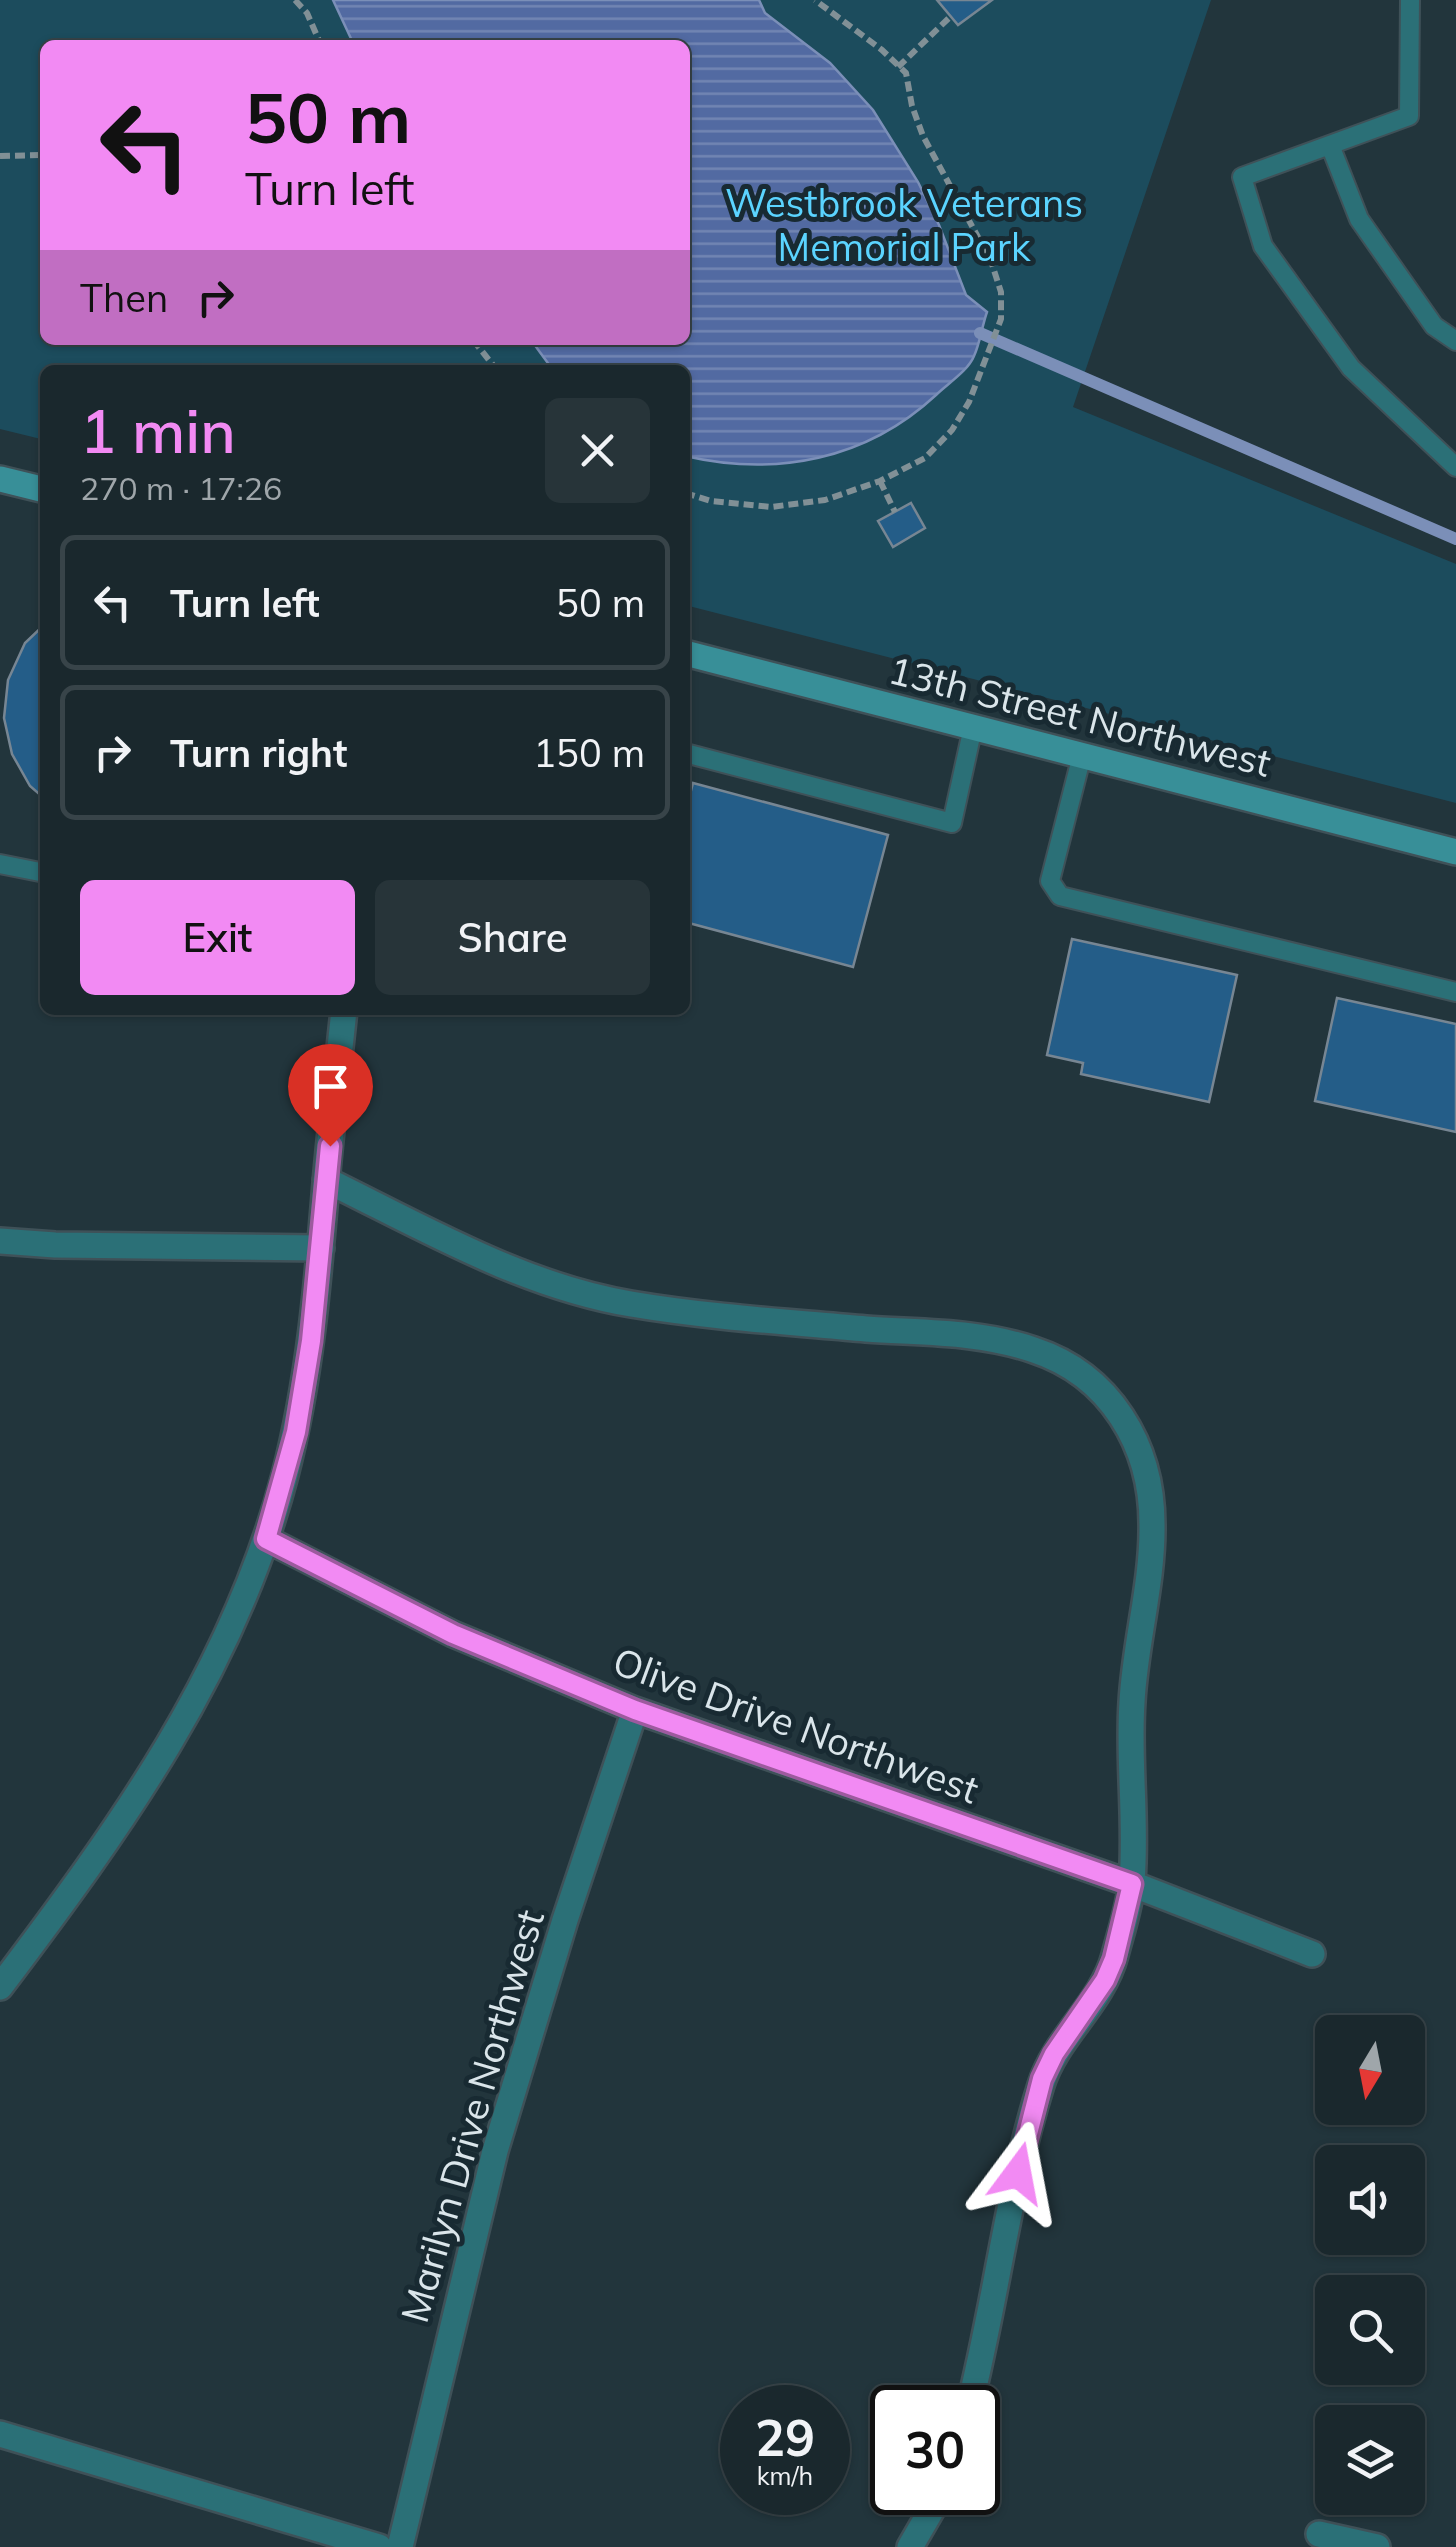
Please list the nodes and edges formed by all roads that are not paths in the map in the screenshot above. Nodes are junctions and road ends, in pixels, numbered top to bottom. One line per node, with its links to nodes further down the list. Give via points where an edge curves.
1 (1410, 0): 2 (lane, via 1409,116)
2 (1330, 145): 3 (lane, via 1359,219 1434,326); 4 (lane, via 1242,178 1263,246 1351,368)
3 (1456, 340)
4 (1456, 467)
5 (0, 479): 6 (main road)
6 (40, 489)
7 (690, 654): 8 (main road, 13th Street Northwest)
8 (972, 727): 9 (lane, via 952,823); 10 (main road, 13th Street Northwest)
9 (690, 755)
10 (1082, 756): 11 (main road, 13th Street Northwest); 14 (lane, via 1050,881 1060,896)
11 (1456, 852)
12 (0, 864): 13 (lane)
13 (40, 872)
14 (1456, 992)
15 (343, 1015): 16 (street)
16 (326, 1180): 18 (street); 21 (street, via 513,1269 612,1299 998,1340 1089,1378 1129,1428 1144,1464 1152,1525 1132,1702)
17 (0, 1241): 18 (street)
18 (321, 1248): 19 (street, via 296,1432)
19 (266, 1539): 20 (street, Olive Drive Northwest, via 453,1634); 23 (street, via 212,1666 152,1776)
20 (635, 1710): 21 (street, Olive Drive Northwest); 29 (street, Marilyn Drive Northwest, via 495,2152)
21 (1132, 1884): 22 (street, Olive Drive Northwest); 24 (street, via 1105,1980 1042,2079)
22 (1312, 1954)
23 (0, 1986)
24 (974, 2385)
25 (0, 2434): 28 (street)
26 (929, 2515): 30 (street)
27 (1319, 2534): 31 (street)
28 (379, 2547)
29 (400, 2547)
30 (910, 2547)
31 (1377, 2547)

